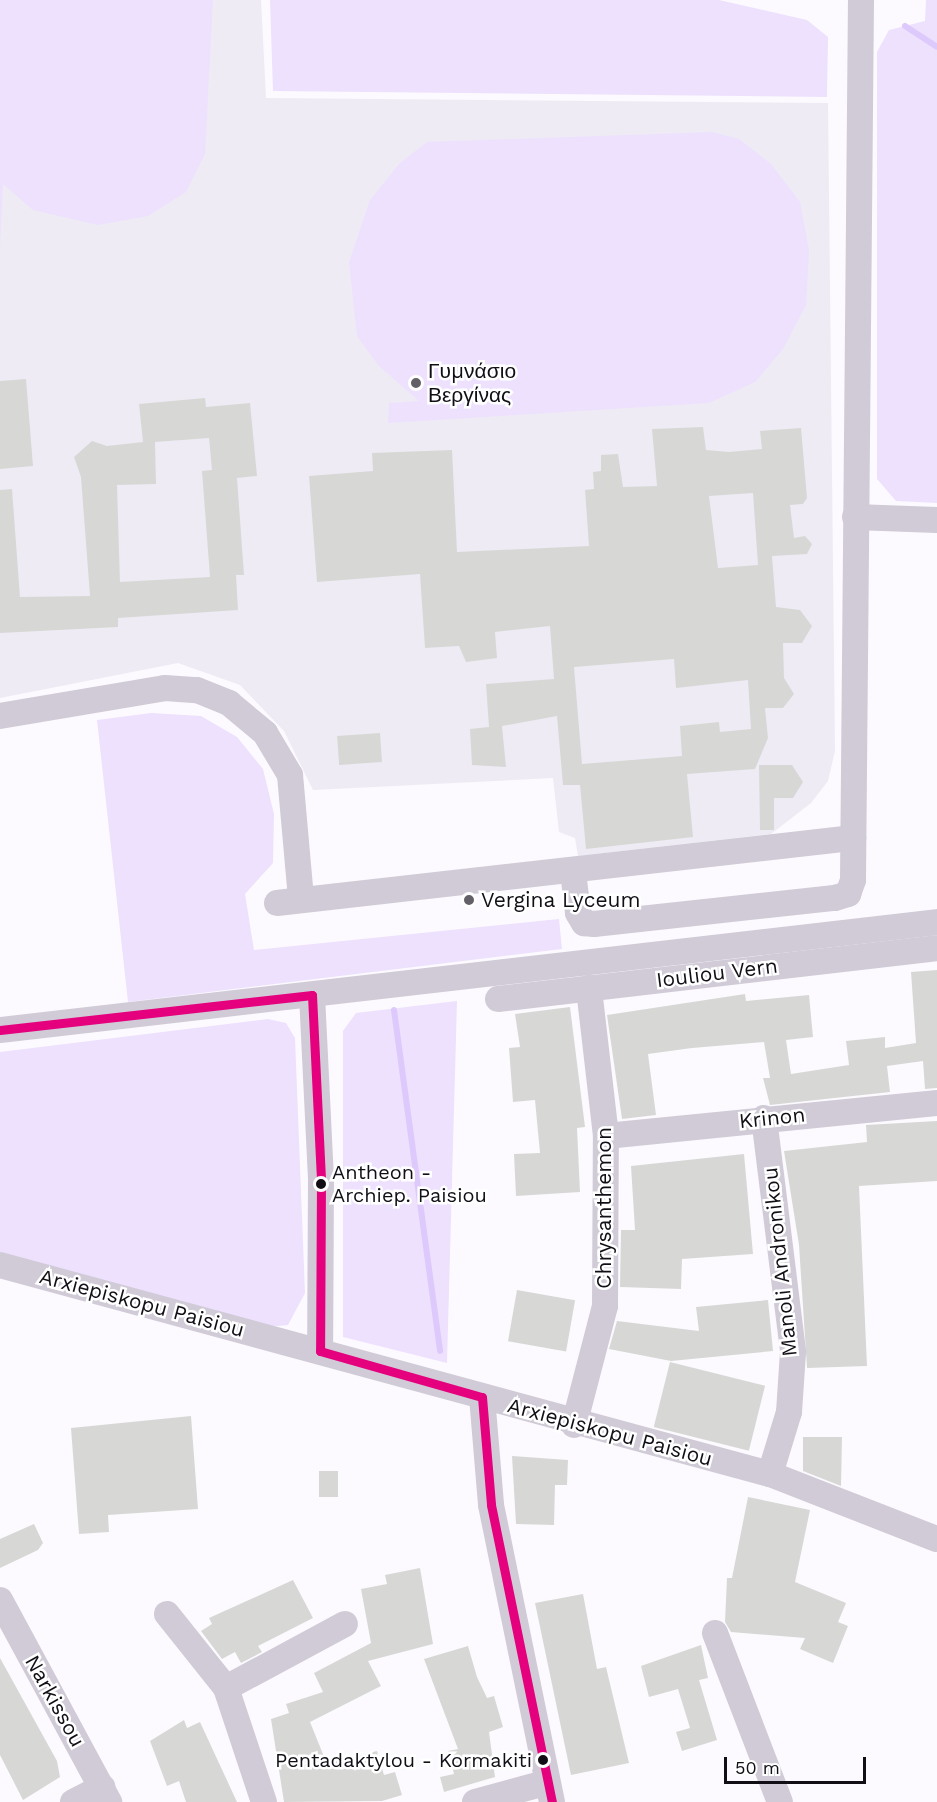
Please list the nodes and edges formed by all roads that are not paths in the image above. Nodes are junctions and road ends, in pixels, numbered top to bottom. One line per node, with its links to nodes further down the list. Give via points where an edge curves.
1 (861, 0): 2 (street)
2 (855, 517): 3 (street); 5 (street)
3 (937, 520)
4 (0, 716): 6 (street, via 165,688 197,690 229,704 265,733 290,775 289,901)
5 (853, 838): 6 (street); 6 (street, via 853,880 848,894 835,898 594,924 584,923 578,913)
6 (573, 872)
7 (937, 922): 10 (street)
8 (937, 948): 9 (street, Iouliou Vern)
9 (589, 988): 11 (street, Iouliou Vern); 15 (street, Chrysanthemon)
10 (312, 995): 12 (street); 17 (street, via 321,1179)
11 (498, 999)
12 (0, 1030)
13 (937, 1103): 14 (street, Krinon)
14 (764, 1118): 15 (street, Krinon); 20 (street, Manoli Andronikou, via 793,1352 789,1412)
15 (606, 1136): 19 (street, Chrysanthemon, via 605,1306)
16 (0, 1265): 17 (street, Arxiepiskopu Paisiou)
17 (320, 1351): 18 (street, Arxiepiskopu Paisiou)
18 (482, 1398): 19 (street, Arxiepiskopu Paisiou); 27 (street, via 491,1505)
19 (574, 1425): 20 (street, Arxiepiskopu Paisiou)
20 (770, 1474): 21 (street, Arxiepiskopu Paisiou)
21 (937, 1539)
22 (0, 1599): 28 (street, Narkissou)
23 (167, 1614): 26 (street)
24 (345, 1624): 26 (street)
25 (715, 1633): 32 (street)
26 (226, 1688): 30 (street)
27 (549, 1792): 31 (street)
28 (106, 1795): 29 (street)
29 (73, 1802)
30 (264, 1802)
31 (474, 1802)
32 (780, 1802)

